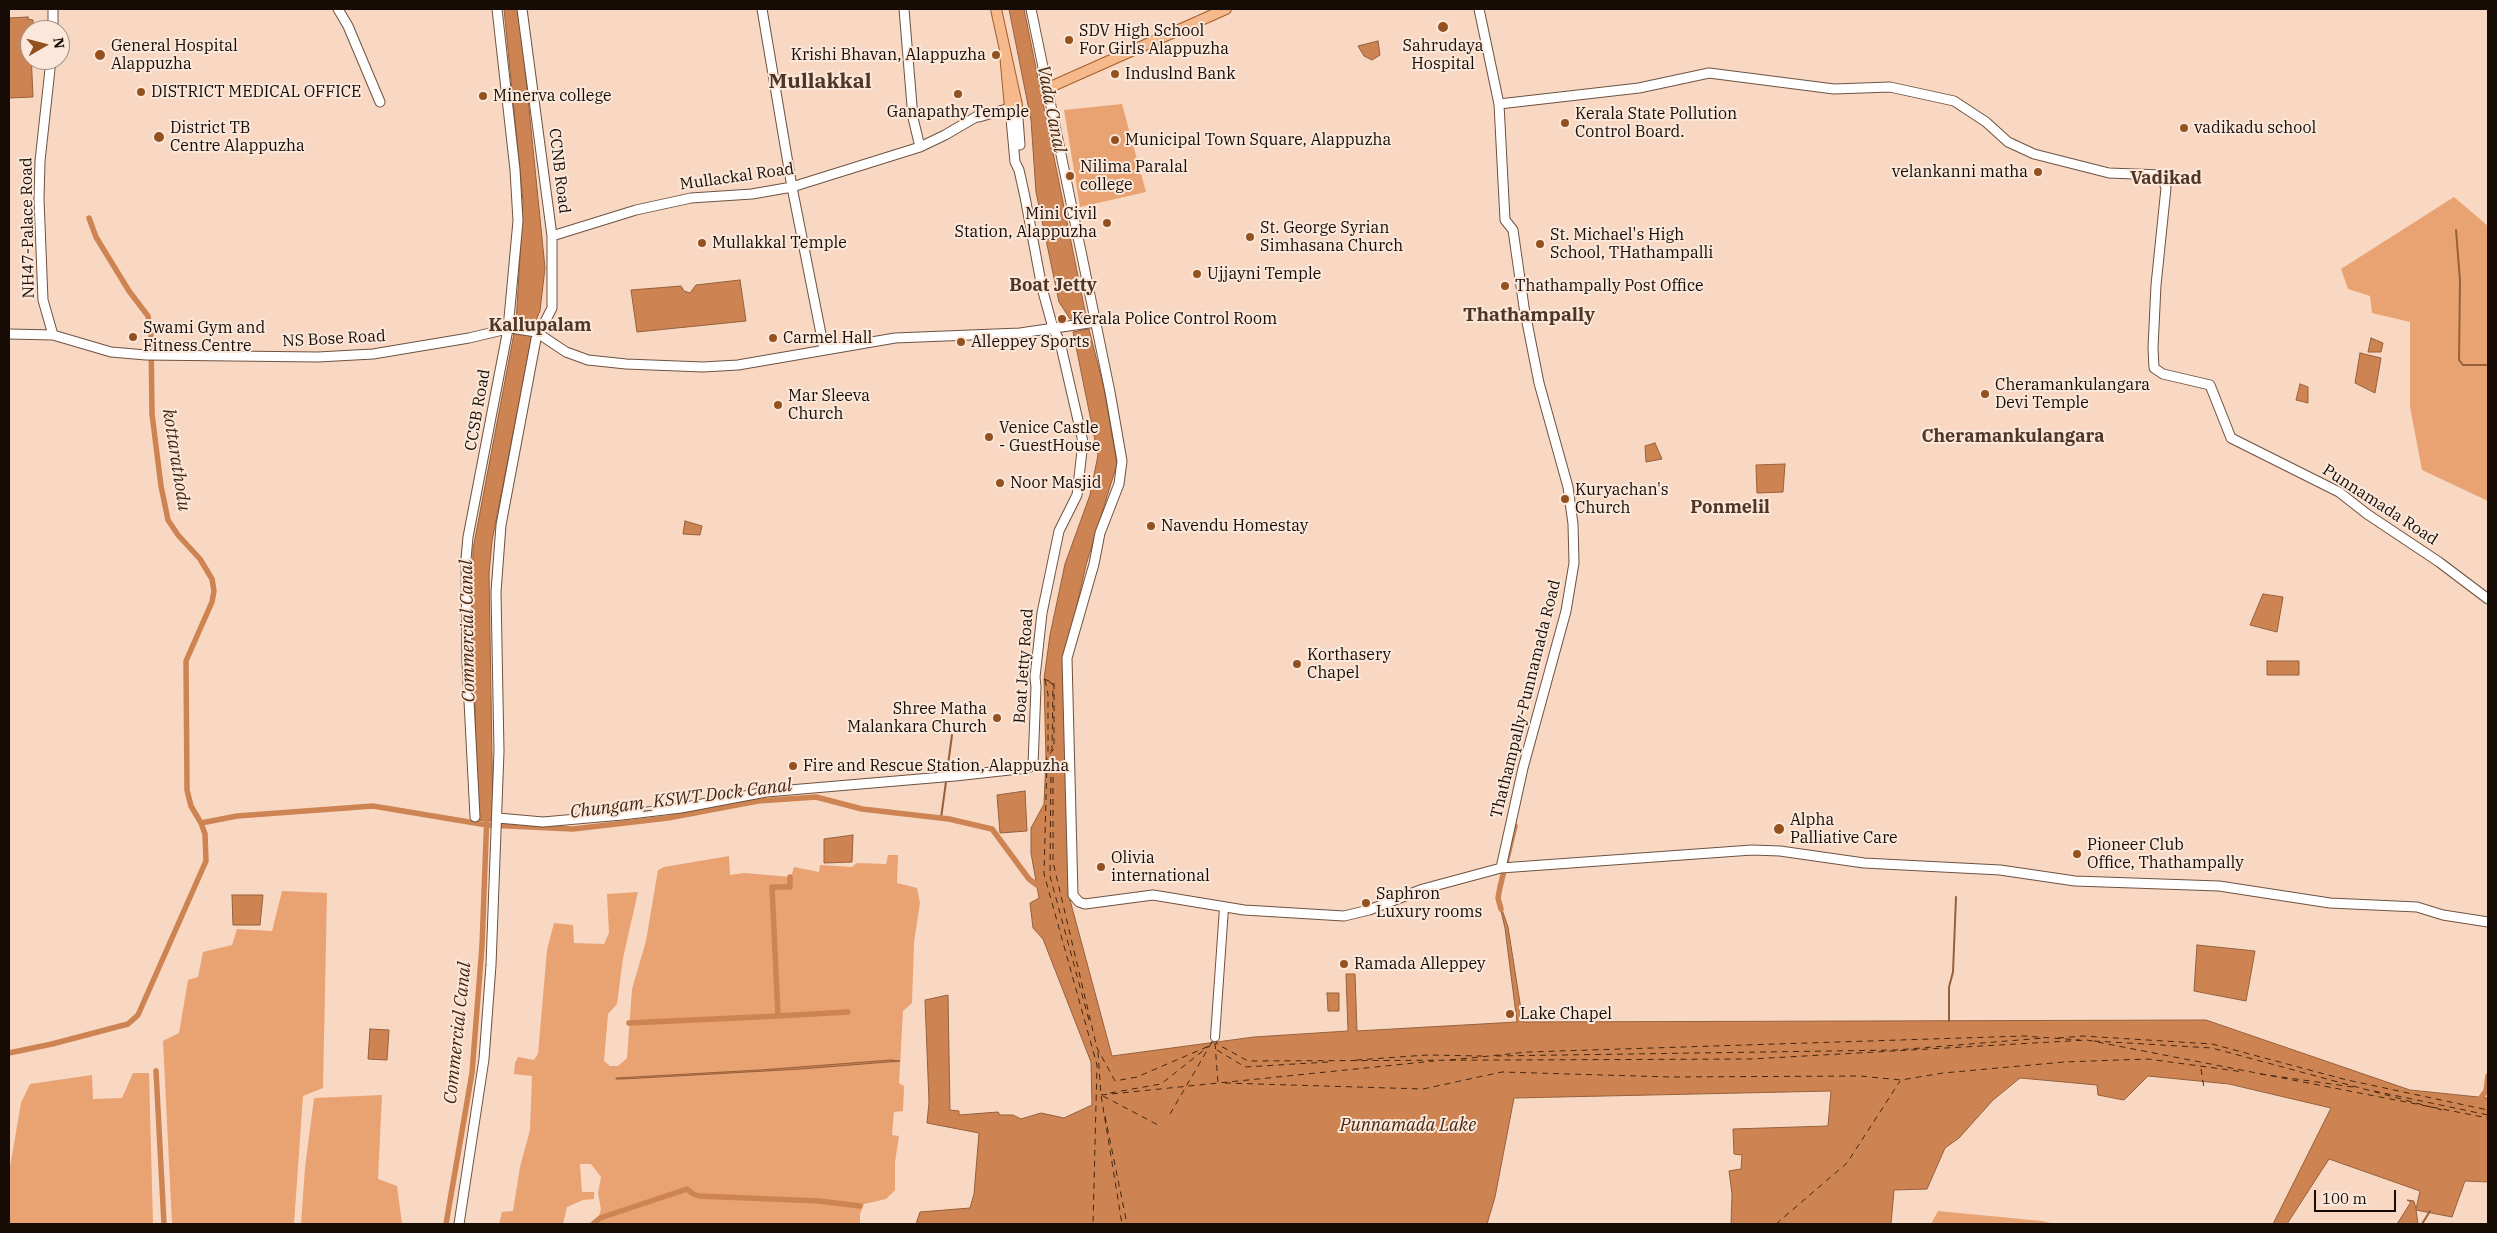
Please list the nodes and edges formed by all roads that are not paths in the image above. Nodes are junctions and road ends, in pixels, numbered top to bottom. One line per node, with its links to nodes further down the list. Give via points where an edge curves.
1 (338, 9): 12 (main road)
2 (497, 9): 20 (main road, CCSB Road, via 518,198)
3 (522, 9): 17 (main road, CCNB Road)
4 (762, 9): 16 (main road)
5 (904, 9): 15 (main road, via 913,118)
6 (996, 9): 13 (main road)
7 (1031, 9): 11 (main road)
8 (1226, 9): 11 (main road)
9 (1479, 9): 14 (main road, Thathampally-Punnamada Road)
10 (50, 70): 23 (main road, NH47-Palace Road, via 40,161 39,206 42,300)
11 (1048, 88): 18 (main road)
12 (380, 102)
13 (1013, 104): 15 (main road, Mullackal Road); 19 (main road, Boat Jetty Road, via 1021,160 1019,170)
14 (1499, 104): 25 (main road, Punnamada Road, via 1646,87 1709,73 1834,89 1890,87 1954,101 1986,122 2008,142 2034,154 2109,173 2161,175 2166,188 2156,285 2154,368 2163,374 2210,385 2231,438 2339,492); 28 (main road, Thathampally-Punnamada Road, via 1505,220 1513,230 1539,382 1573,513 1574,562 1566,611 1523,768)
15 (920, 147): 16 (main road, Mullackal Road)
16 (792, 187): 17 (main road, Mullackal Road, via 752,194 691,198 636,210); 24 (main road)
17 (552, 236): 21 (main road, CCNB Road, via 552,308)
18 (1096, 322): 19 (main road); 29 (main road, via 1122,462 1119,484 1100,533 1067,658 1074,898 1085,904 1153,895)
19 (1053, 328): 24 (main road, via 979,336 895,338); 27 (main road, Boat Jetty Road, via 1060,342 1083,442 1076,495 1059,531 1042,613 1035,677 1032,765 1028,768 766,792 622,815)
20 (510, 329): 21 (main road); 23 (main road, NS Bose Road, via 351,356 151,355 111,352); 26 (main road, CCSB Road, via 466,559)
21 (538, 333): 24 (main road, via 576,356 626,364 738,365); 27 (main road, CCNB Road, via 508,480 496,575 499,709)
22 (9, 334): 23 (main road, NS Bose Road)
23 (53, 335)
24 (824, 349)
25 (2488, 599)
26 (475, 821)
27 (496, 824): 32 (main road, CCNB Road, via 484,1059)
28 (1504, 868): 29 (main road, via 1423,889 1357,914 1307,915); 30 (main road, via 1752,850 1780,851 1864,863 2007,870 2079,882 2218,886 2330,903 2417,907)
29 (1224, 908): 31 (street)
30 (2488, 922)
31 (1215, 1037)
32 (459, 1224)

